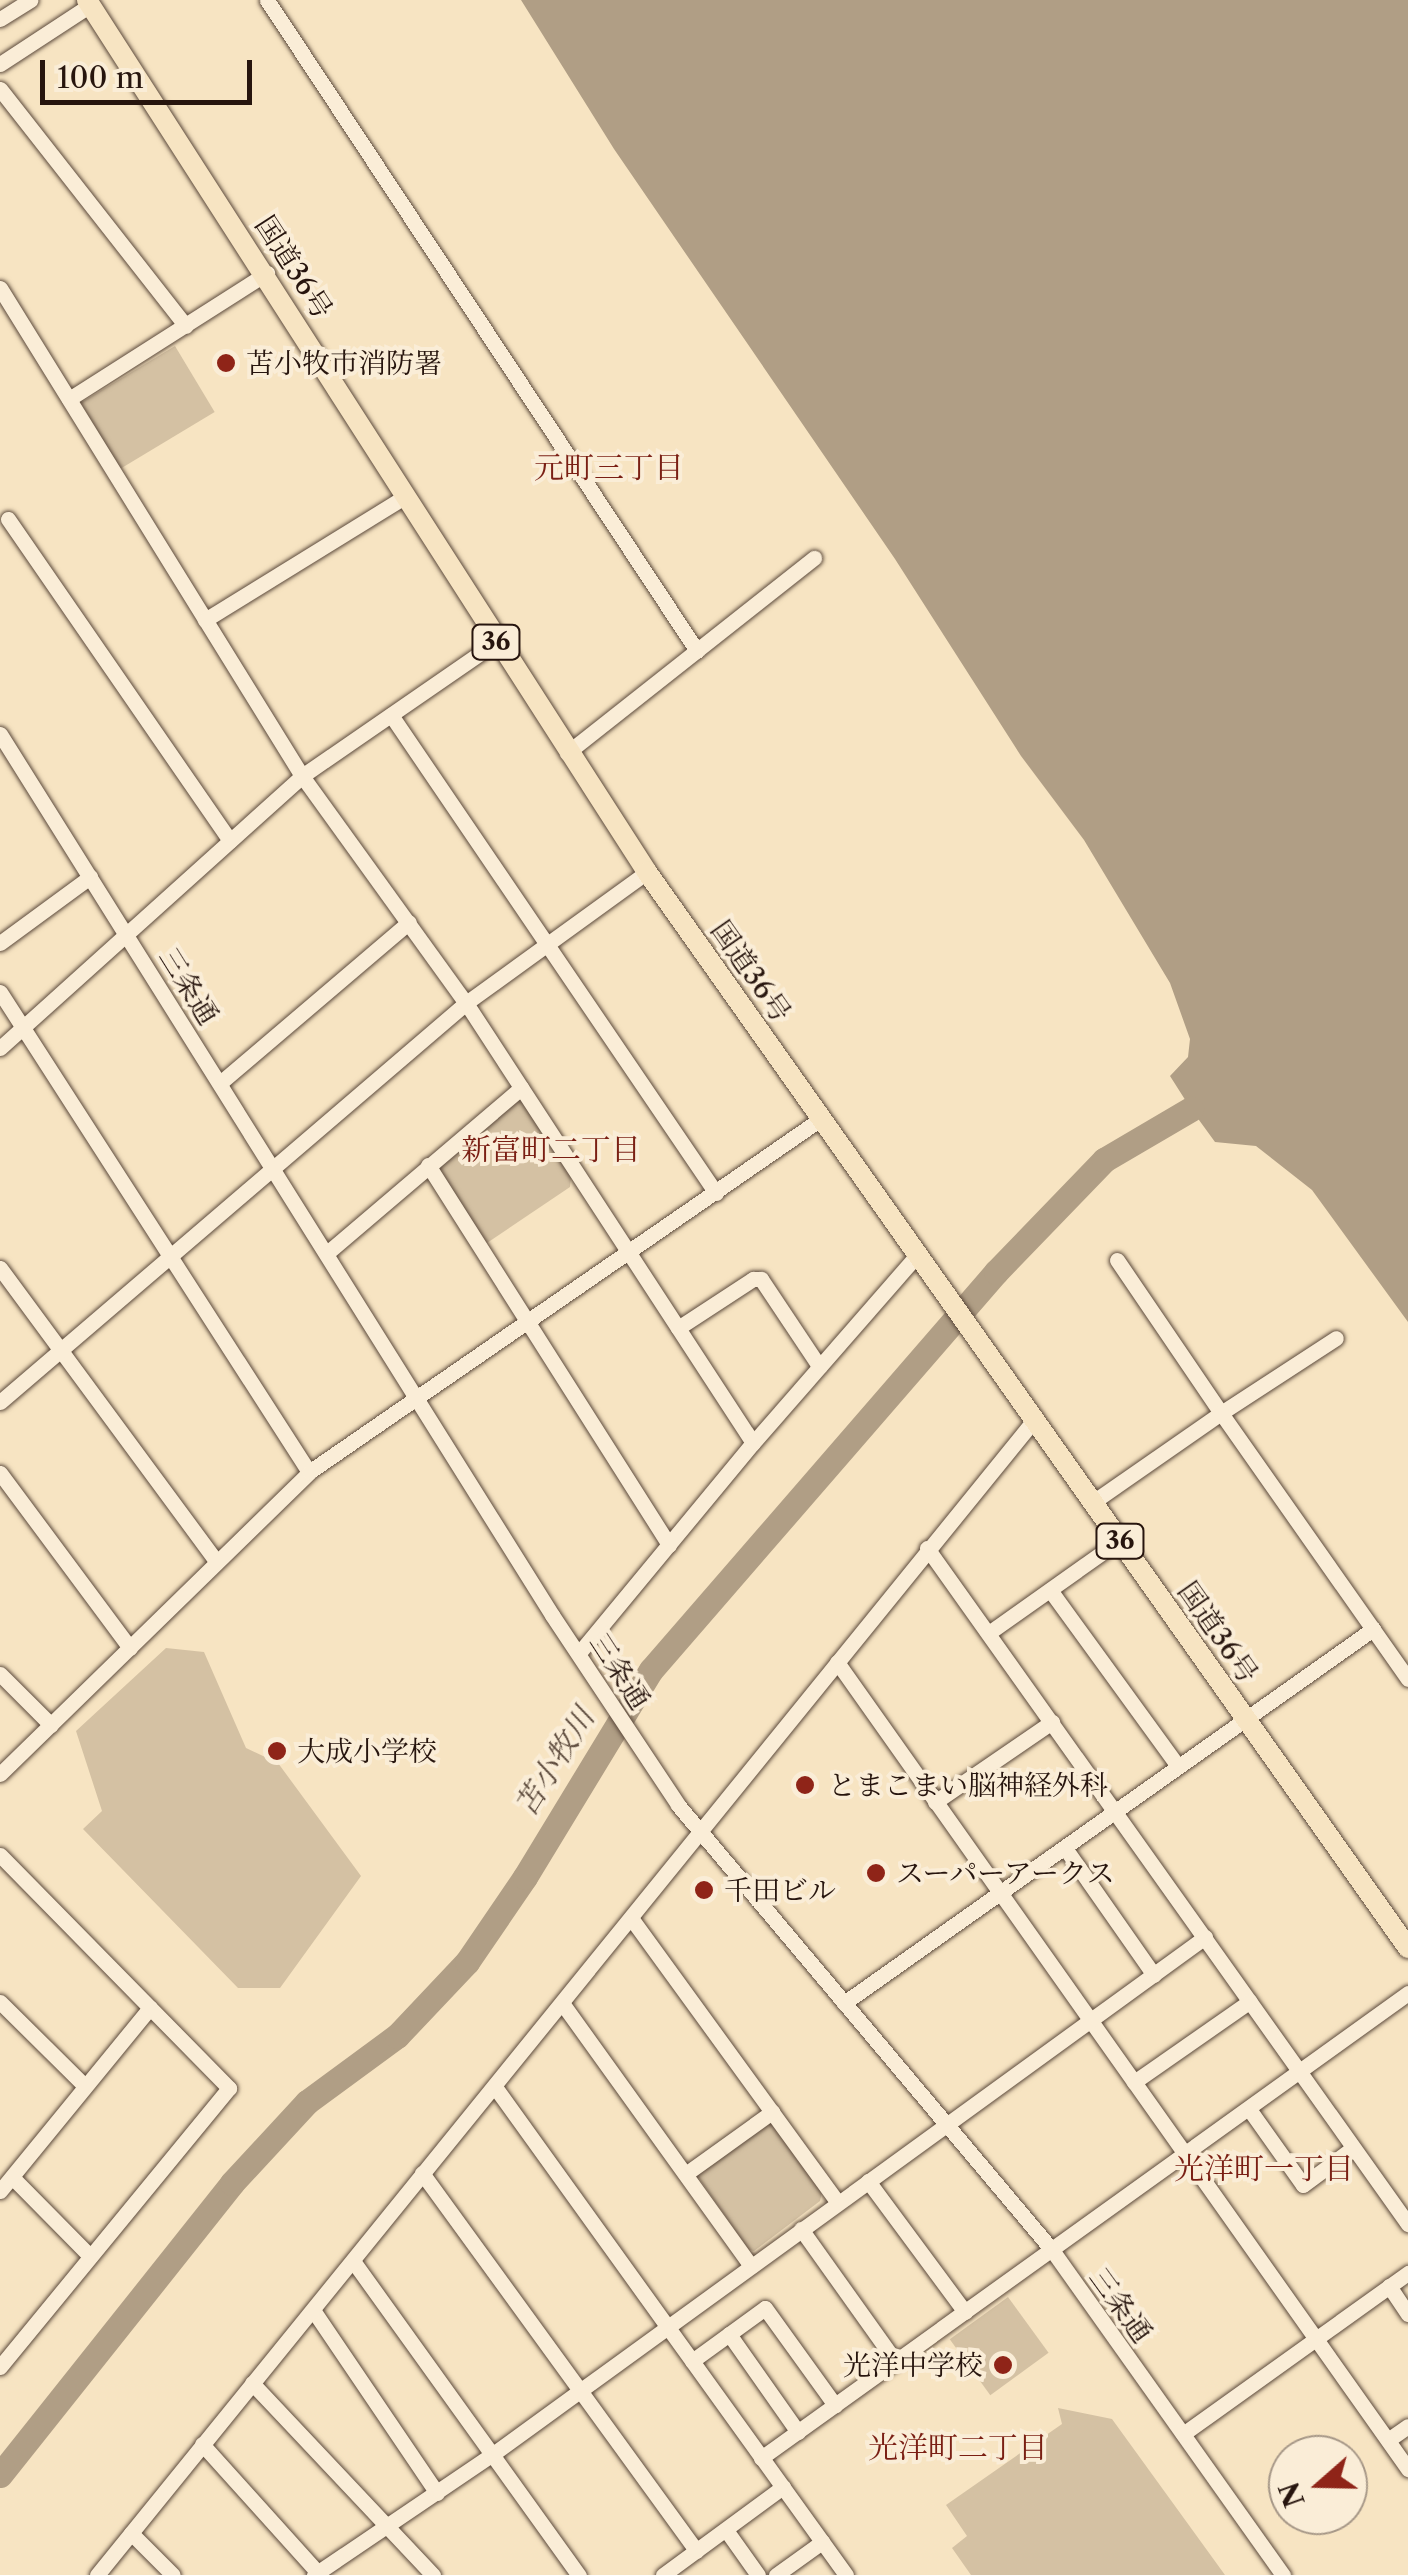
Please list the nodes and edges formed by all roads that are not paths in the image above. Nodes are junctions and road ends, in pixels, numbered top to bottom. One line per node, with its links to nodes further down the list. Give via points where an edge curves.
1 (31, 0): 4 (street)
2 (267, 0): 16 (street)
3 (89, 3): 5 (street); 7 (highway, 国道36号 / 36)
4 (0, 19)
5 (0, 64)
6 (0, 88): 9 (street)
7 (266, 273): 9 (street); 11 (highway, 国道36号 / 36)
8 (0, 288): 10 (street)
9 (186, 326): 10 (street)
10 (69, 399): 14 (street)
11 (406, 496): 14 (street); 15 (highway, 国道36号 / 36)
12 (8, 519): 21 (street)
13 (814, 558): 16 (street)
14 (206, 620): 20 (street)
15 (496, 642): 17 (street); 19 (highway, 国道36号 / 36)
16 (697, 650): 19 (street)
17 (391, 715): 20 (street); 27 (street)
18 (0, 734): 23 (street, 三条通)
19 (567, 753): 22 (highway, 国道36号 / 36)
20 (302, 776): 21 (street); 24 (street)
21 (230, 840): 25 (street)
22 (647, 872): 27 (street); 34 (highway, 国道36号 / 36)
23 (90, 876): 25 (street, 三条通); 26 (street)
24 (409, 922): 29 (street); 32 (street)
25 (127, 933): 30 (street); 32 (street, 三条通)
26 (0, 943)
27 (547, 943): 29 (street); 37 (street)
28 (0, 992): 30 (street)
29 (466, 1003): 33 (street); 36 (street)
30 (24, 1026): 31 (street); 40 (street)
31 (0, 1048)
32 (220, 1083): 36 (street, 三条通)
33 (521, 1088): 35 (street); 38 (street)
34 (822, 1118): 37 (street); 42 (highway, 国道36号 / 36)
35 (428, 1166): 39 (street); 44 (street)
36 (275, 1169): 39 (street, 三条通); 40 (street)
37 (716, 1193): 38 (street)
38 (628, 1252): 44 (street); 45 (street)
39 (327, 1254): 49 (street, 三条通)
40 (170, 1256): 47 (street); 54 (street)
41 (1116, 1260): 51 (street)
42 (923, 1262): 48 (street); 52 (highway, 国道36号 / 36)
43 (0, 1268): 47 (street)
44 (525, 1323): 49 (street); 58 (street)
45 (678, 1328): 48 (street, via 761,1279); 53 (street)
46 (1336, 1338): 51 (street)
47 (59, 1348): 50 (street); 60 (street)
48 (819, 1366): 53 (street)
49 (417, 1397): 54 (street); 65 (street, 三条通)
50 (0, 1402)
51 (1221, 1413): 56 (street); 62 (street)
52 (1034, 1420): 56 (highway, 国道36号 / 36); 59 (street)
53 (752, 1443): 58 (street)
54 (309, 1472): 60 (street)
55 (0, 1473): 64 (street)
56 (1093, 1502): 57 (highway, 国道36号 / 36)
57 (1120, 1540): 61 (street); 69 (highway, 国道36号 / 36)
58 (669, 1546): 65 (street)
59 (927, 1548): 63 (street); 66 (street)
60 (217, 1562): 64 (street)
61 (1050, 1590): 63 (street); 72 (street)
62 (1374, 1629): 68 (street); 69 (street)
63 (990, 1632): 70 (street)
64 (130, 1648): 71 (street)
65 (579, 1653): 76 (street, 三条通)
66 (837, 1662): 74 (street); 76 (street)
67 (0, 1674): 71 (street)
68 (1408, 1679)
69 (1245, 1718): 72 (street); 82 (highway, 国道36号 / 36)
70 (1052, 1722): 74 (street); 75 (street)
71 (50, 1725): 73 (street)
72 (1178, 1766): 75 (street)
73 (0, 1774)
74 (936, 1802): 79 (street)
75 (1116, 1812): 77 (street); 81 (street)
76 (700, 1831): 80 (street); 88 (street, 三条通)
77 (1065, 1848): 79 (street); 83 (street)
78 (0, 1855): 89 (street)
79 (1000, 1892): 88 (street); 90 (street)
80 (631, 1918): 87 (street); 96 (street)
81 (1205, 1937): 83 (street); 85 (street)
82 (1408, 1948)
83 (1154, 1975): 90 (street)
84 (1408, 1994): 91 (street)
85 (1250, 2001): 91 (street); 92 (street)
86 (0, 2002): 93 (street)
87 (562, 2003): 94 (street); 100 (street)
88 (844, 2003): 97 (street, 三条通)
89 (150, 2008): 93 (street); 109 (street, via 229,2088)
90 (1090, 2020): 92 (street); 97 (street)
91 (1300, 2072): 95 (street); 98 (street)
92 (1134, 2082): 99 (street)
93 (84, 2085): 102 (street)
94 (495, 2087): 101 (street); 117 (street)
95 (1249, 2109): 98 (street, via 1303,2185); 99 (street)
96 (772, 2112): 100 (street); 105 (street)
97 (946, 2123): 103 (street); 108 (street, 三条通)
98 (1353, 2148): 106 (street)
99 (1185, 2154): 108 (street); 119 (street)
100 (687, 2173): 111 (street)
101 (422, 2174): 110 (street); 124 (street)
102 (12, 2177): 104 (street); 109 (street)
103 (868, 2180): 105 (street); 115 (street)
104 (0, 2191)
105 (837, 2202): 107 (street)
106 (1408, 2224)
107 (801, 2229): 111 (street); 121 (street)
108 (1052, 2250): 115 (street); 128 (street, 三条通)
109 (90, 2256): 122 (street)
110 (353, 2261): 114 (street); 131 (street)
111 (751, 2266): 117 (street)
112 (1408, 2273): 113 (street)
113 (1389, 2286): 116 (street); 119 (street)
114 (313, 2310): 123 (street); 135 (street)
115 (966, 2312): 121 (street)
116 (1408, 2314)
117 (667, 2327): 120 (street); 124 (street)
118 (729, 2334): 120 (street); 125 (street, via 766,2308); 127 (street)
119 (1316, 2339): 128 (street); 129 (street)
120 (692, 2361): 132 (street)
121 (896, 2362): 125 (street)
122 (0, 2366)
123 (252, 2383): 130 (street); 136 (street)
124 (579, 2391): 131 (street); 140 (street)
125 (835, 2405): 127 (street)
126 (1408, 2426): 129 (street)
127 (798, 2432): 132 (street)
128 (1184, 2434): 150 (street, 三条通)
129 (1388, 2440): 133 (street)
130 (202, 2444): 138 (street); 141 (street)
131 (492, 2454): 135 (street); 145 (street)
132 (761, 2458): 134 (street)
133 (1408, 2469)
134 (783, 2486): 137 (street); 139 (street)
135 (436, 2493): 136 (street)
136 (388, 2526): 141 (street); 144 (street)
137 (726, 2530): 140 (street); 147 (street)
138 (130, 2532): 142 (street); 143 (street)
139 (822, 2542): 148 (street); 149 (street)
140 (697, 2551): 146 (street)
141 (317, 2574)
142 (97, 2575)
143 (174, 2575)
144 (433, 2575)
145 (579, 2575)
146 (663, 2575)
147 (758, 2575)
148 (776, 2575)
149 (846, 2575)
150 (1284, 2575)

